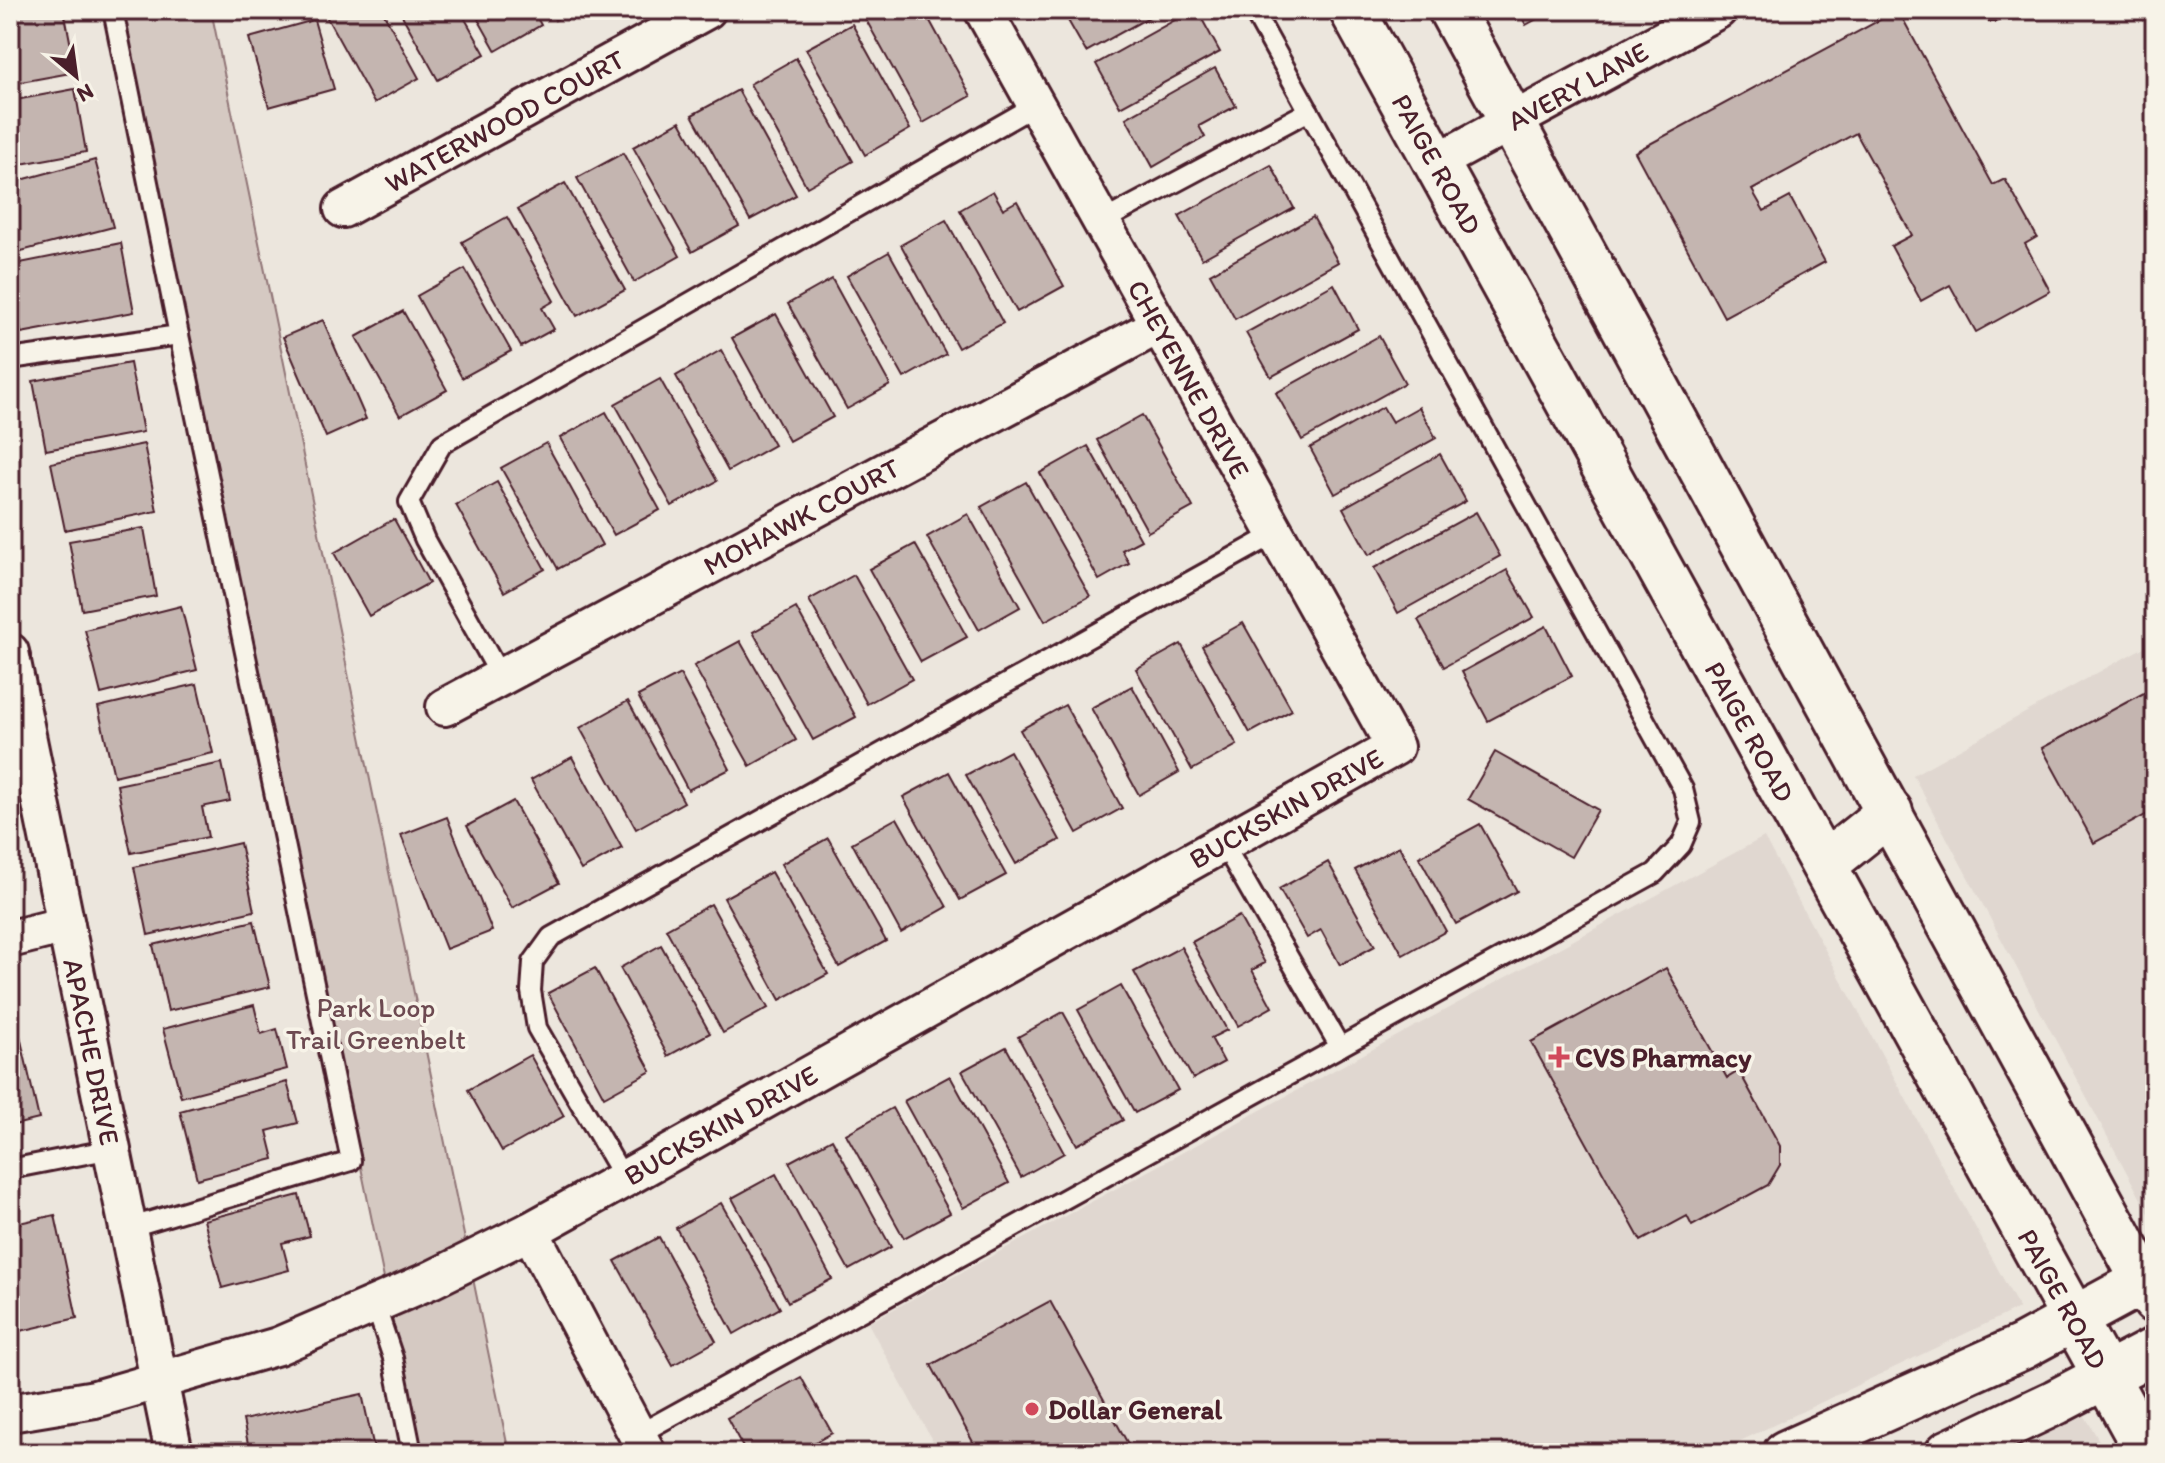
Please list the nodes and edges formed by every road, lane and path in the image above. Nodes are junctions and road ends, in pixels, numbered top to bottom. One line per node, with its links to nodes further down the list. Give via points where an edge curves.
1 (113, 10): 15 (lane)
2 (707, 10): 12 (street, WATERWOOD COURT)
3 (983, 10): 8 (street, CHEYENNE DRIVE)
4 (1253, 10): 9 (lane)
5 (1352, 10): 11 (main road, PAIGE ROAD)
6 (1451, 10): 10 (main road)
7 (1718, 10): 10 (street, AVERY LANE)
8 (1036, 105): 13 (street, CHEYENNE DRIVE); 19 (lane, via 442,444 409,502)
9 (1309, 111): 13 (lane); 27 (lane, via 1683,789 1691,822 1681,845 1655,873)
10 (1512, 122): 11 (street, AVERY LANE); 22 (main road)
11 (1437, 162): 24 (main road, PAIGE ROAD)
12 (343, 209)
13 (1101, 222): 14 (street, CHEYENNE DRIVE)
14 (1159, 325): 17 (street, CHEYENNE DRIVE); 19 (street, MOHAWK COURT)
15 (179, 335): 16 (lane); 31 (lane, via 351,1161)
16 (10, 359)
17 (1275, 534): 21 (street, CHEYENNE DRIVE); 30 (lane, via 551,937 533,962 537,1028)
18 (10, 652): 25 (street, APACHE DRIVE)
19 (501, 677): 20 (street, MOHAWK COURT)
20 (445, 707)
21 (1395, 747): 23 (street, BUCKSKIN DRIVE)
22 (1890, 812): 24 (main road); 33 (main road)
23 (1223, 843): 27 (lane); 30 (street, BUCKSKIN DRIVE)
24 (1824, 865): 35 (main road, PAIGE ROAD)
25 (66, 925): 26 (street); 28 (street, APACHE DRIVE)
26 (10, 939)
27 (1340, 1047): 40 (lane)
28 (112, 1149): 29 (lane); 31 (street, APACHE DRIVE)
29 (10, 1169)
30 (624, 1179): 32 (street, BUCKSKIN DRIVE)
31 (128, 1228): 38 (street, APACHE DRIVE)
32 (530, 1231): 34 (street, BUCKSKIN DRIVE); 40 (street)
33 (2151, 1286): 35 (main road)
34 (375, 1304): 38 (street, BUCKSKIN DRIVE, via 278,1346); 42 (lane, via 393,1358)
35 (2074, 1319): 37 (main road, PAIGE ROAD); 43 (main road, via 1985,1365)
36 (2155, 1350): 37 (main road)
37 (2104, 1377): 44 (main road); 45 (main road, PAIGE ROAD)
38 (159, 1380): 39 (street, BUCKSKIN DRIVE, via 95,1399); 41 (street, APACHE DRIVE)
39 (10, 1413)
40 (642, 1444)
41 (174, 1453)
42 (412, 1453)
43 (1786, 1453)
44 (1948, 1453)
45 (2148, 1453)

